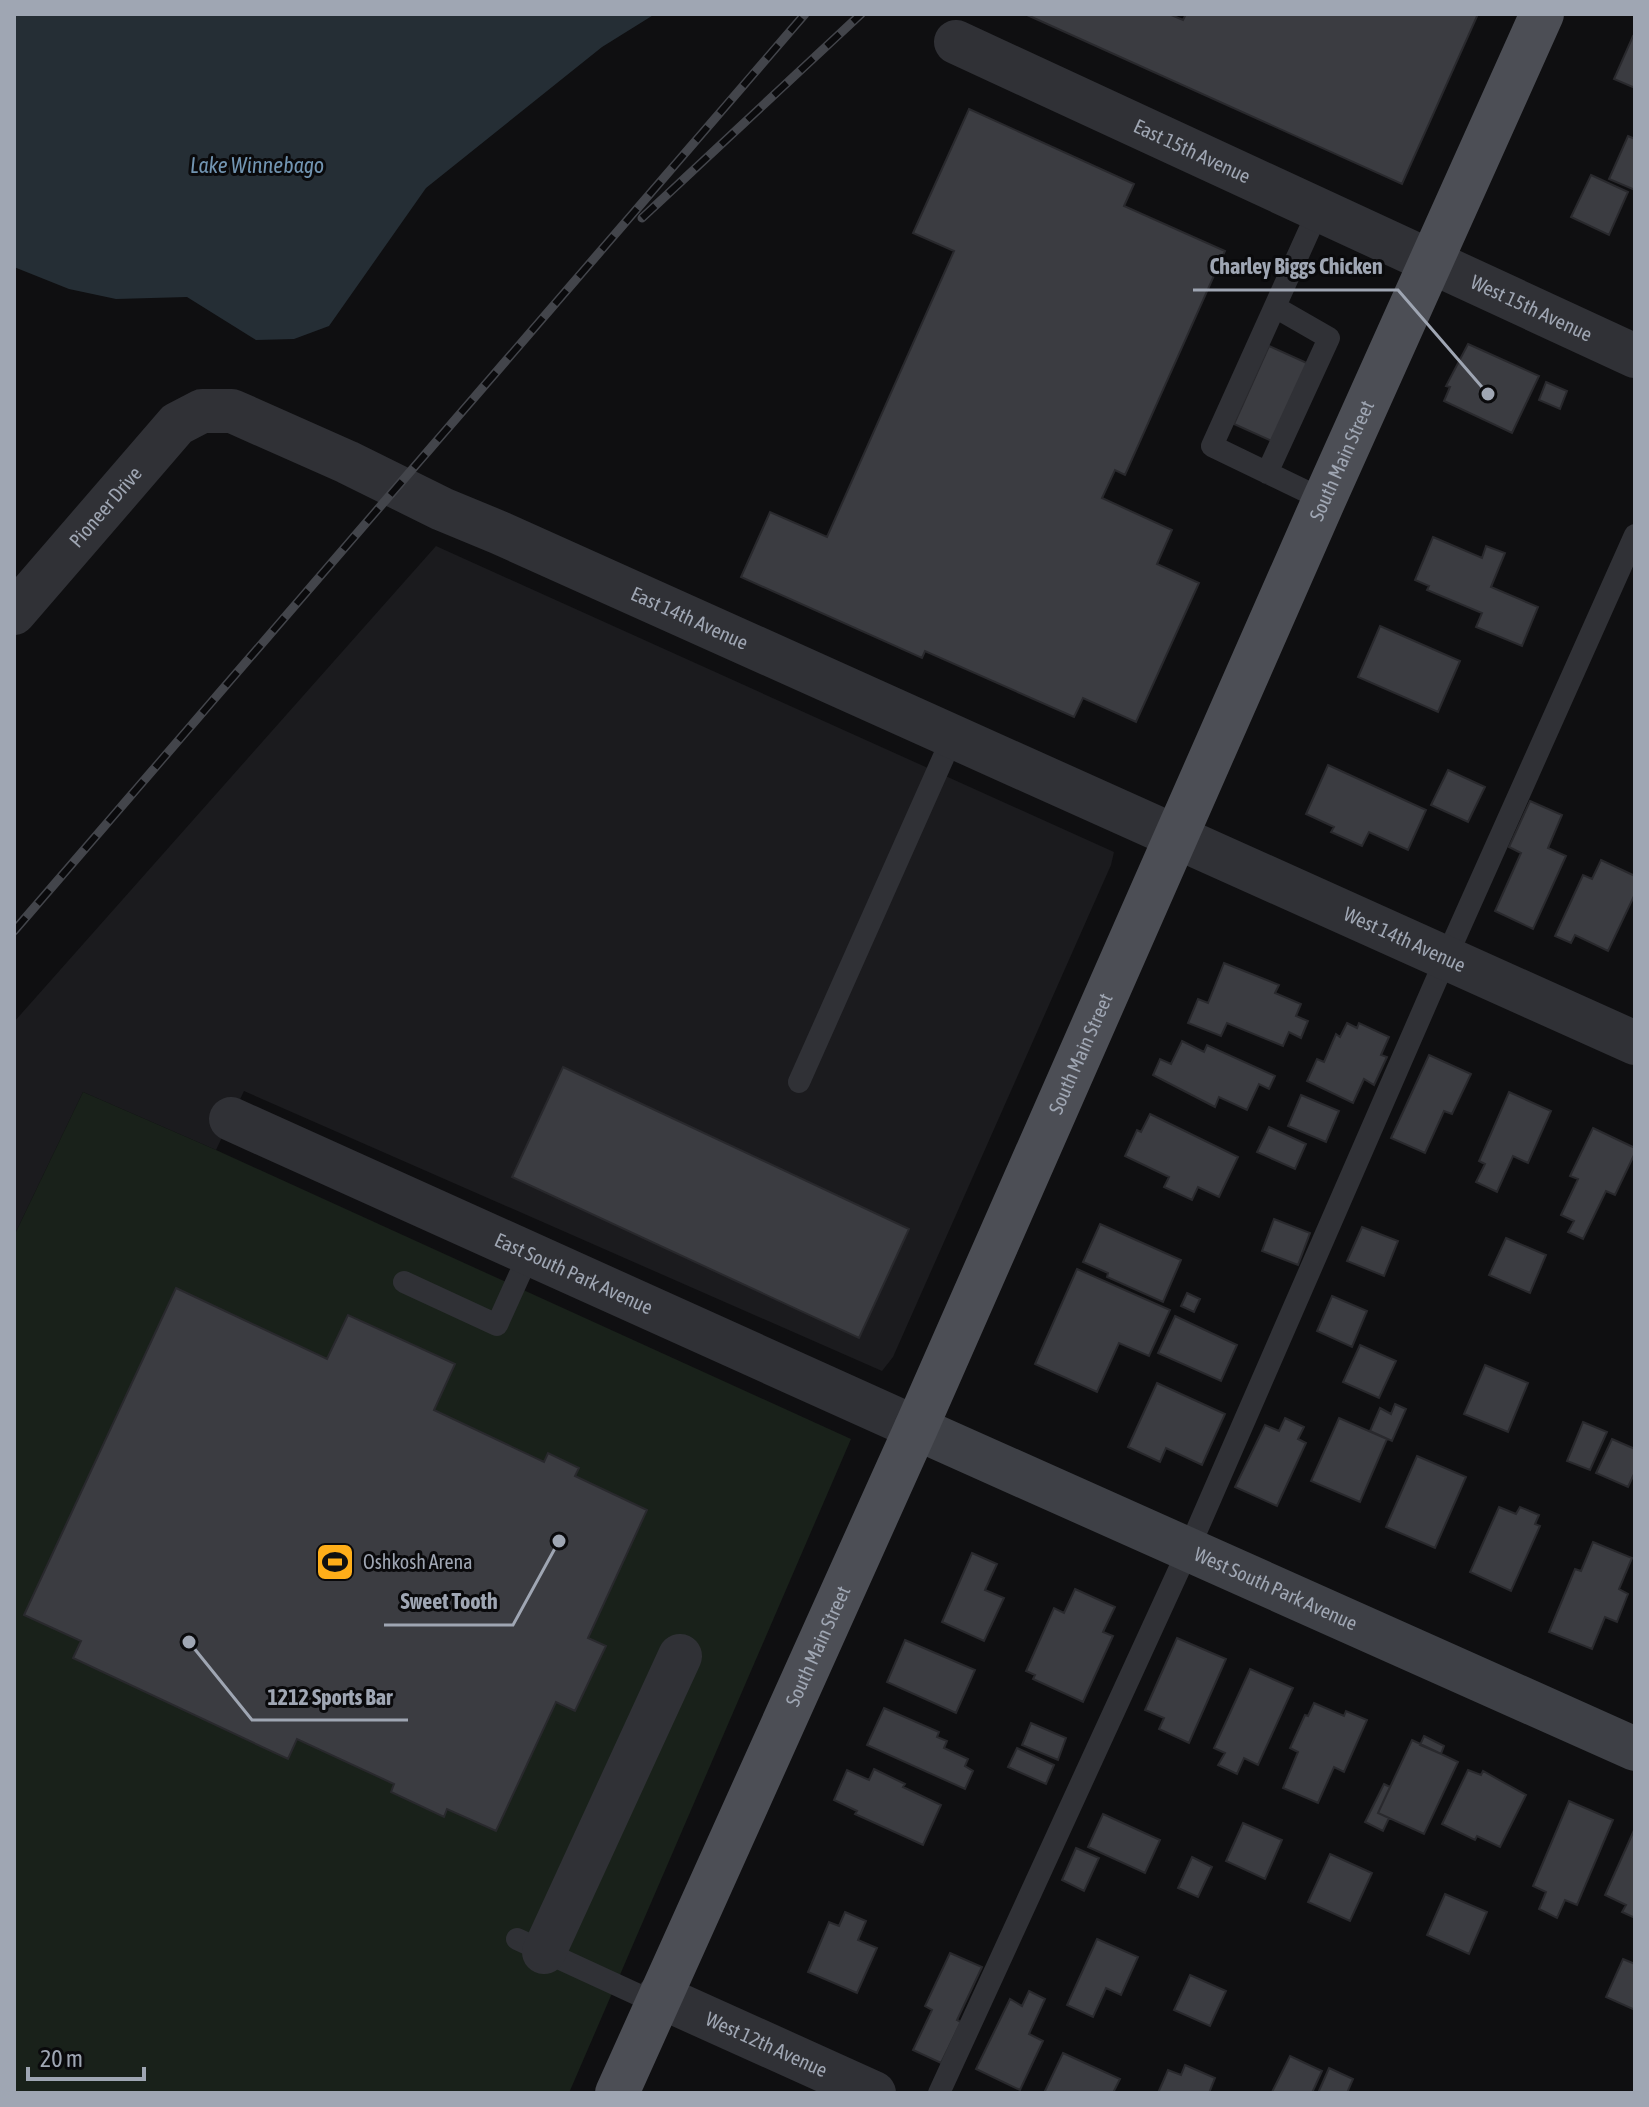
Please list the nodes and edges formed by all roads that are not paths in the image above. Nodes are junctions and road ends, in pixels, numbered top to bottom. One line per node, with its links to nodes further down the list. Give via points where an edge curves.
1 (1542, 14): 4 (main road, South Main Street)
2 (956, 42): 3 (street, East 15th Avenue)
3 (1318, 211): 4 (street, East 15th Avenue); 5 (lane)
4 (1429, 262): 6 (street, West 15th Avenue); 9 (main road, South Main Street)
5 (1275, 307): 8 (lane, via 1329,338); 8 (lane, via 1212,446)
6 (1635, 356)
7 (202, 411): 11 (street, Pioneer Drive, via 177,424); 12 (street, East 14th Avenue, via 232,411)
8 (1267, 473): 9 (lane)
9 (1324, 500): 13 (main road, South Main Street)
10 (1635, 535): 14 (lane)
11 (14, 613)
12 (953, 736): 13 (street, East 14th Avenue); 16 (lane)
13 (1176, 835): 14 (street, West 14th Avenue); 20 (main road, South Main Street)
14 (1446, 958): 15 (street, West 14th Avenue); 21 (lane)
15 (1635, 1043)
16 (799, 1082)
17 (231, 1119): 18 (street, East South Park Avenue)
18 (529, 1254): 19 (lane, via 497,1325); 20 (street, East South Park Avenue)
19 (404, 1282)
20 (916, 1428): 21 (main road, West South Park Avenue); 25 (main road, South Main Street)
21 (1189, 1548): 23 (main road, West South Park Avenue); 28 (lane)
22 (680, 1656): 24 (street)
23 (1635, 1749)
24 (531, 1946): 25 (lane)
25 (658, 2000): 26 (main road, South Main Street); 27 (street, West 12th Avenue)
26 (617, 2093)
27 (874, 2093)
28 (939, 2093)

